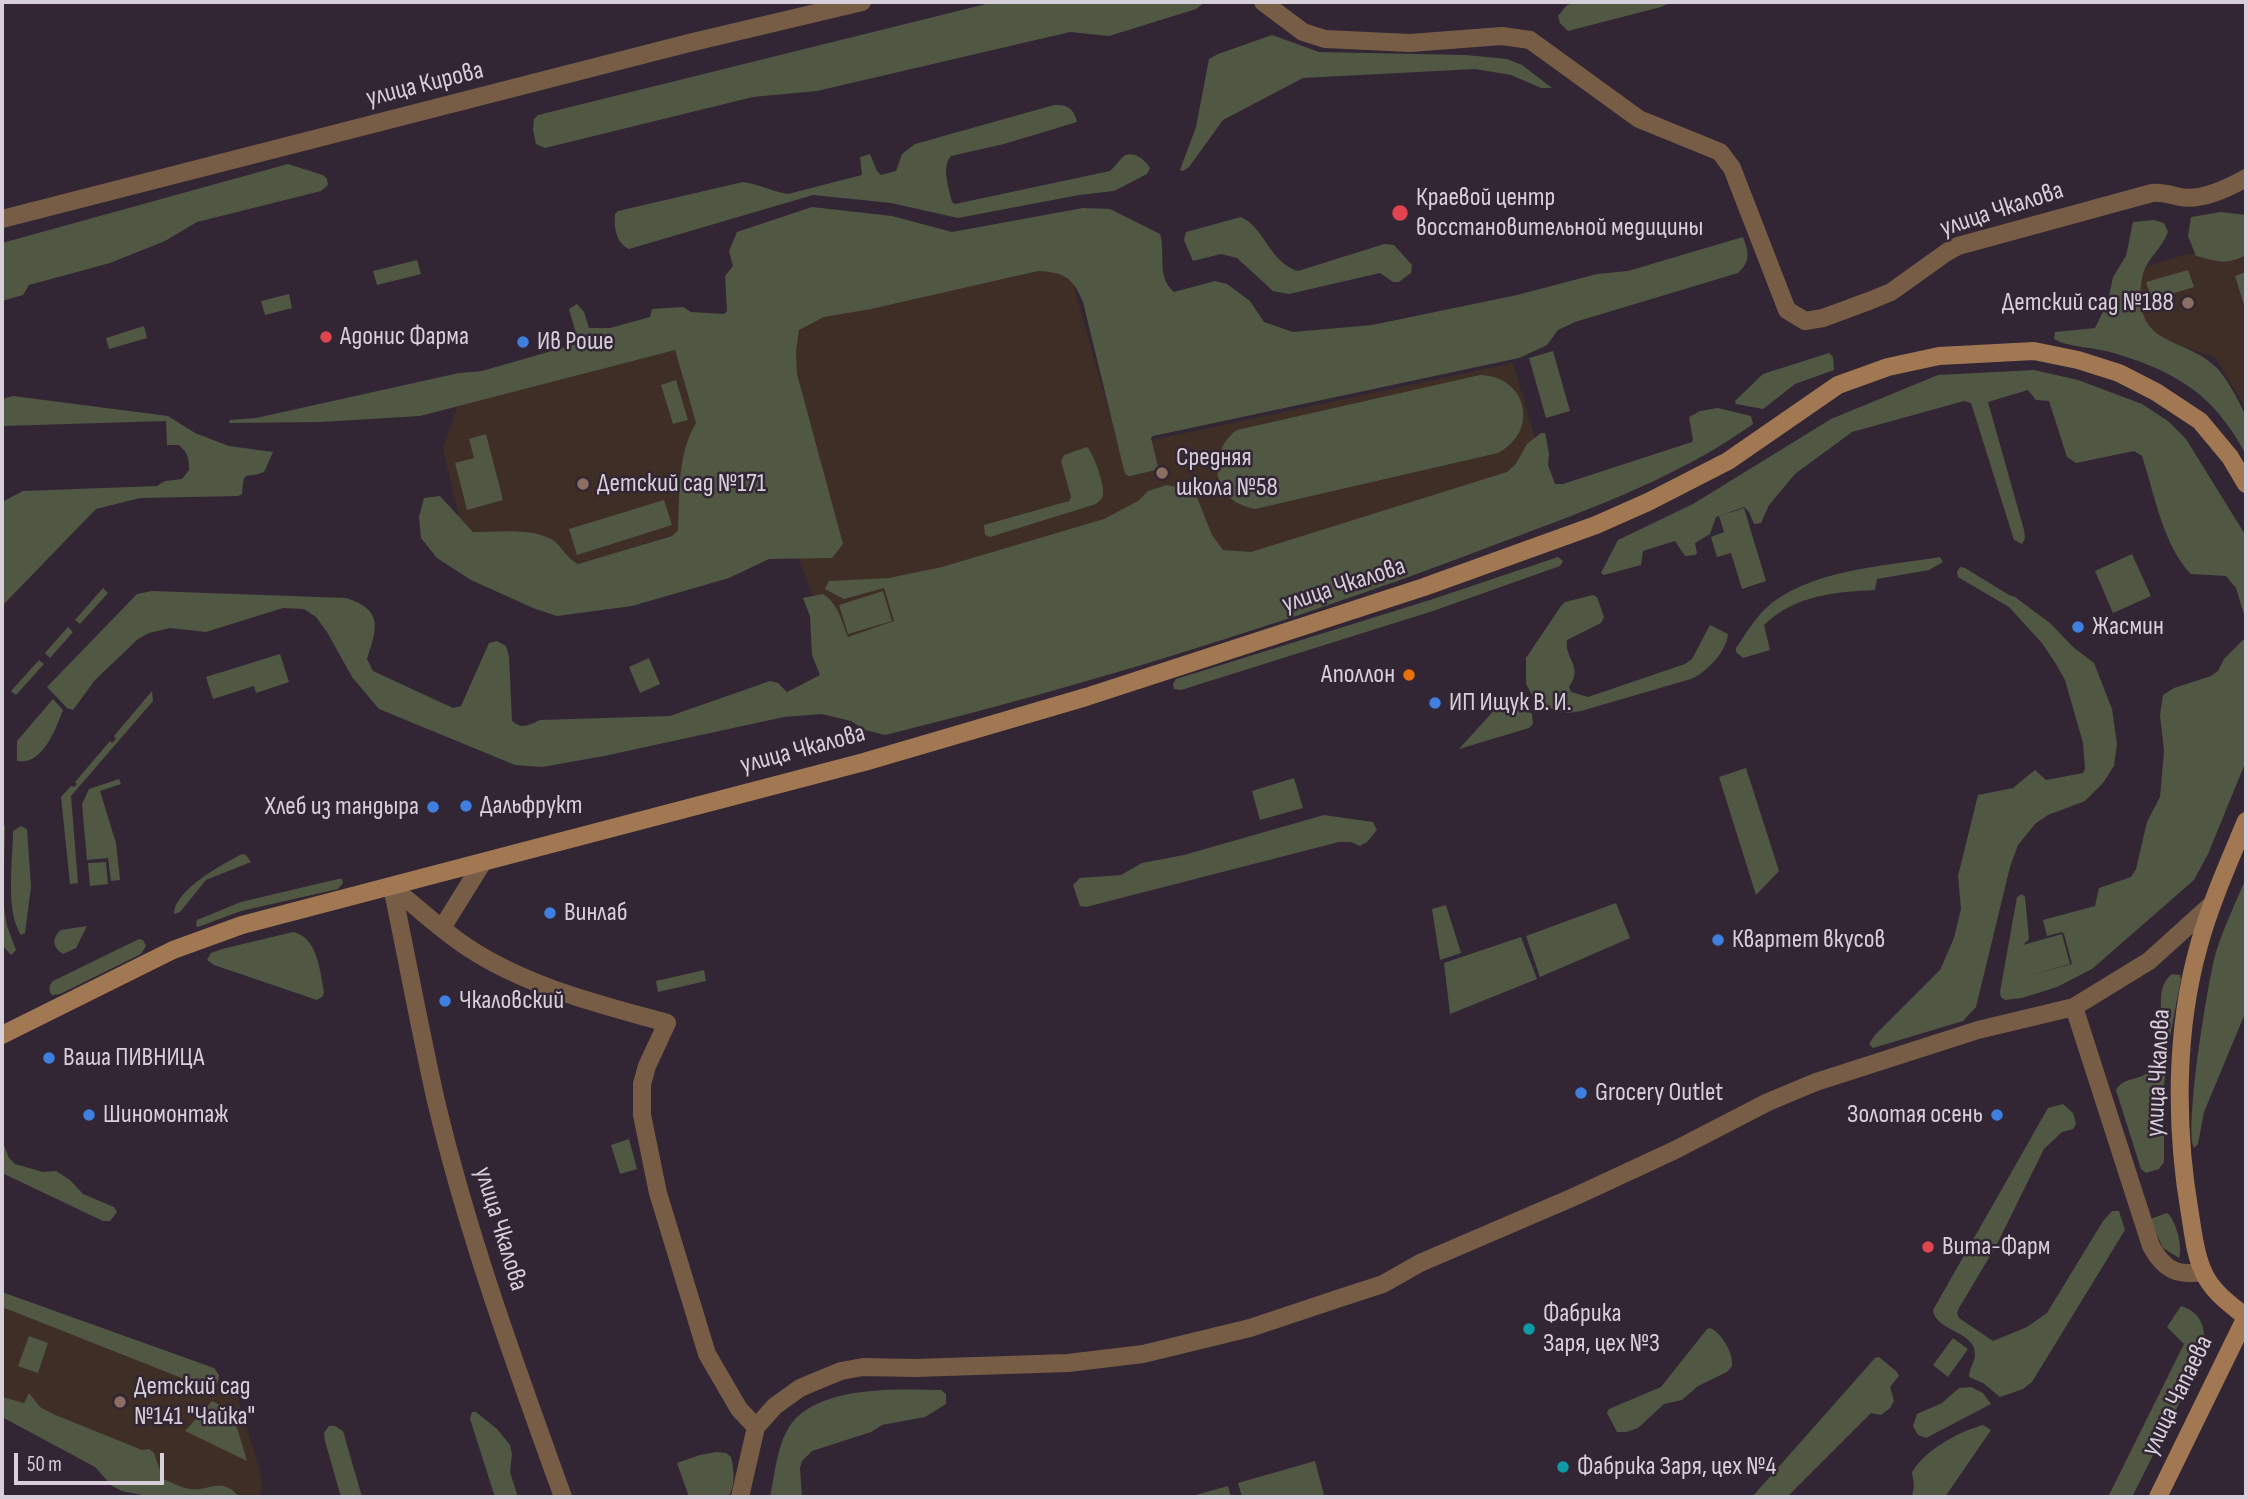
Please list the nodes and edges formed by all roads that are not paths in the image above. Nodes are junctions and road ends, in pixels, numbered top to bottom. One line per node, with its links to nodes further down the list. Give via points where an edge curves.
1 (862, 2): 4 (street, улица Кирова)
2 (1263, 2): 3 (street, улица Чкалова, via 1303,32 1325,39 1424,43 1502,36 1530,40 1639,119 1720,152 1732,169 1787,310 1805,321 1891,292 1958,246 2152,193 2200,195 2224,190)
3 (2246, 178)
4 (2, 219)
5 (2246, 484): 7 (main road, улица Чкалова, via 2200,421 2119,373 2034,351 1939,356 1888,367 1838,385 1728,461 1659,496 1596,525 1424,587 1086,698)
6 (2246, 821): 9 (main road, улица Чкалова)
7 (483, 862): 8 (main road, улица Чкалова); 10 (street)
8 (392, 887): 10 (street); 12 (main road, улица Чкалова, via 242,925 185,946); 16 (street, улица Чкалова, via 437,1103 465,1205)
9 (2211, 905): 11 (street, via 2149,961); 13 (main road, улица Чкалова, via 2192,975 2181,1076 2183,1174)
10 (442, 928): 15 (street, via 518,975 570,996 667,1023 642,1084 642,1115 658,1193 708,1354 739,1409)
11 (2074, 1007): 13 (street, via 2151,1246 2165,1265 2176,1271 2184,1275); 15 (street, via 1978,1030 1816,1082 1383,1284 1250,1328 1143,1354 1068,1363 841,1371 800,1388)
12 (2, 1035)
13 (2203, 1272): 14 (main road, улица Чкалова, via 2221,1298)
14 (2246, 1317): 18 (main road, улица Чапаева)
15 (756, 1427): 17 (street)
16 (563, 1497)
17 (740, 1497)
18 (2158, 1497)

